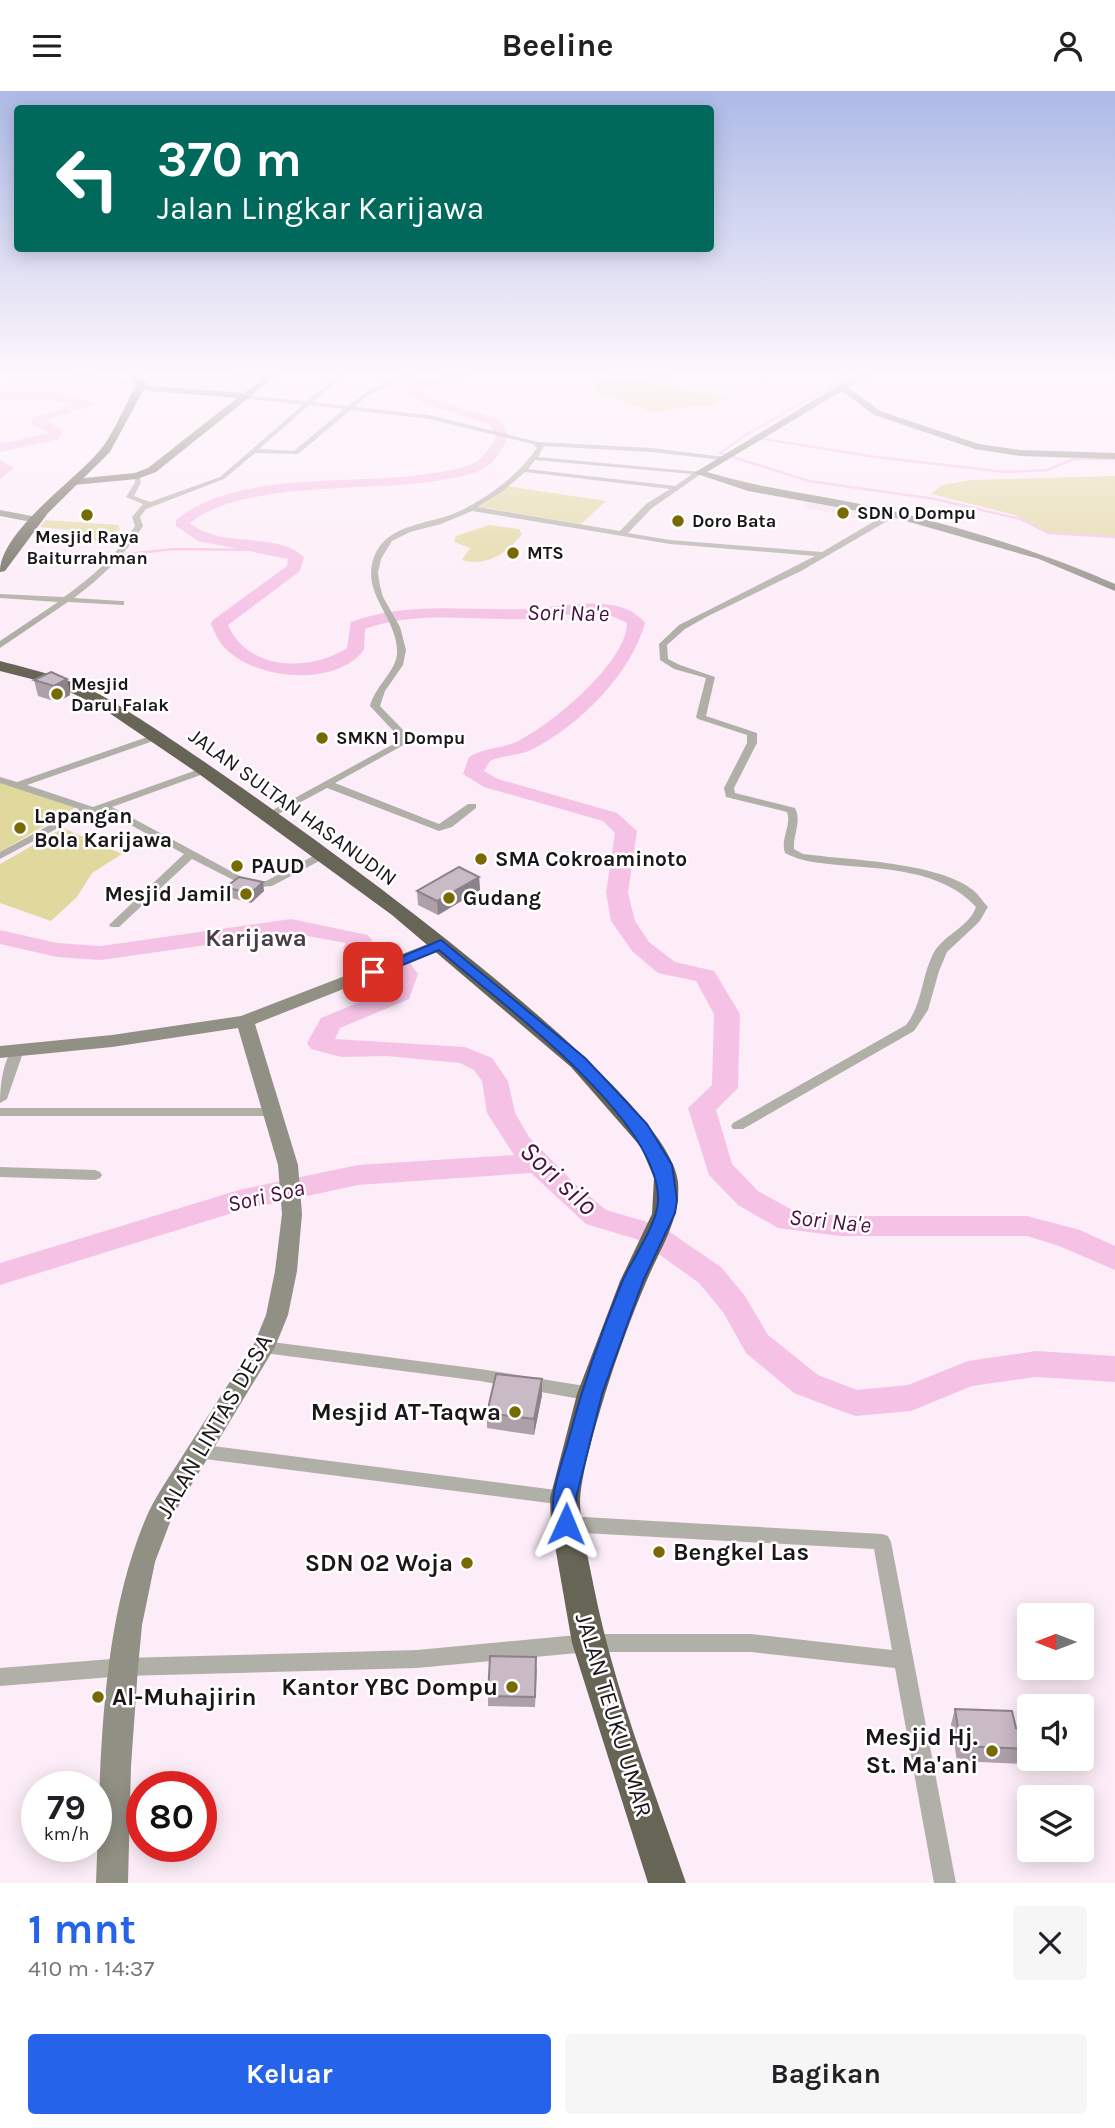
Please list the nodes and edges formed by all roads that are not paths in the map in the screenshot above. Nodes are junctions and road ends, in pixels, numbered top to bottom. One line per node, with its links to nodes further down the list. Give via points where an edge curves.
1 (99, 458): 8 (highway)
2 (168, 458): 10 (main road)
3 (246, 458): 14 (street, via 216,481)
4 (532, 458): 7 (street); 9 (street)
5 (720, 458): 6 (street)
6 (723, 458): 9 (main road)
7 (523, 470): 13 (street); 15 (street)
8 (86, 471): 11 (main road); 12 (highway)
9 (699, 473): 13 (street); 17 (main road, via 748,488)
10 (137, 476): 11 (main road); 14 (street, via 130,497)
11 (117, 477): 12 (main road)
12 (74, 482): 18 (highway)
13 (676, 488): 19 (street, via 649,506)
14 (149, 504): 24 (street, via 137,513 139,526 124,551)
15 (470, 508): 19 (street); 31 (street, via 444,521 408,528 378,557 379,600 399,637 402,659 375,706 405,740)
16 (0, 513): 18 (main road)
17 (893, 514): 20 (street); 22 (main road, via 1064,563)
18 (41, 515): 21 (highway)
19 (621, 535): 20 (street, via 720,548)
20 (820, 554): 47 (street, via 682,627 663,644 664,660 711,677 701,717 752,733 730,795 791,810 794,818 788,846 793,853 926,874 966,891 979,901 982,911 940,951 925,1008 909,1028)
21 (0, 568)
22 (1115, 588)
23 (0, 596): 24 (street)
24 (63, 601): 25 (street); 26 (street)
25 (121, 603)
26 (0, 645)
27 (0, 666): 28 (highway, JALAN SULTAN HASANUDIN, via 87,692)
28 (156, 737): 29 (highway, JALAN SULTAN HASANUDIN); 32 (street)
29 (205, 770): 34 (street); 36 (highway, JALAN SULTAN HASANUDIN)
30 (0, 780): 32 (street)
31 (327, 784): 33 (street, via 439,828); 36 (street)
32 (18, 785): 35 (street)
33 (472, 806)
34 (105, 807): 35 (street); 37 (street)
35 (86, 810): 38 (street)
36 (265, 817): 39 (highway, JALAN SULTAN HASANUDIN)
37 (190, 855): 39 (street, via 238,881 258,886); 40 (street)
38 (0, 856)
39 (321, 856): 41 (highway, JALAN SULTAN HASANUDIN)
40 (115, 925)
41 (441, 944): 42 (main road); 51 (highway, JALAN TEUKU UMAR, via 579,1062 640,1128 666,1178 668,1200 659,1227 633,1281)
42 (245, 1021): 43 (main road); 46 (main road, JALAN LINTAS DESA)
43 (9, 1051): 44 (street)
44 (0, 1099)
45 (0, 1112): 46 (street)
46 (274, 1112): 50 (main road, JALAN LINTAS DESA, via 288,1165 292,1214 282,1297)
47 (738, 1126)
48 (0, 1172): 49 (street)
49 (95, 1175)
50 (264, 1347): 51 (street, via 480,1374); 52 (main road, JALAN LINTAS DESA)
51 (591, 1394): 53 (highway, JALAN TEUKU UMAR)
52 (197, 1451): 53 (street); 56 (main road, JALAN LINTAS DESA, via 161,1513 142,1562)
53 (565, 1511): 54 (highway, JALAN TEUKU UMAR); 55 (street, via 883,1542)
54 (588, 1643): 55 (street, via 751,1643); 56 (street, via 417,1659); 59 (highway, JALAN TEUKU UMAR)
55 (903, 1660): 60 (street)
56 (124, 1667): 57 (street); 58 (main road, JALAN LINTAS DESA)
57 (0, 1677)
58 (112, 1883)
59 (667, 1883)
60 (944, 1883)

